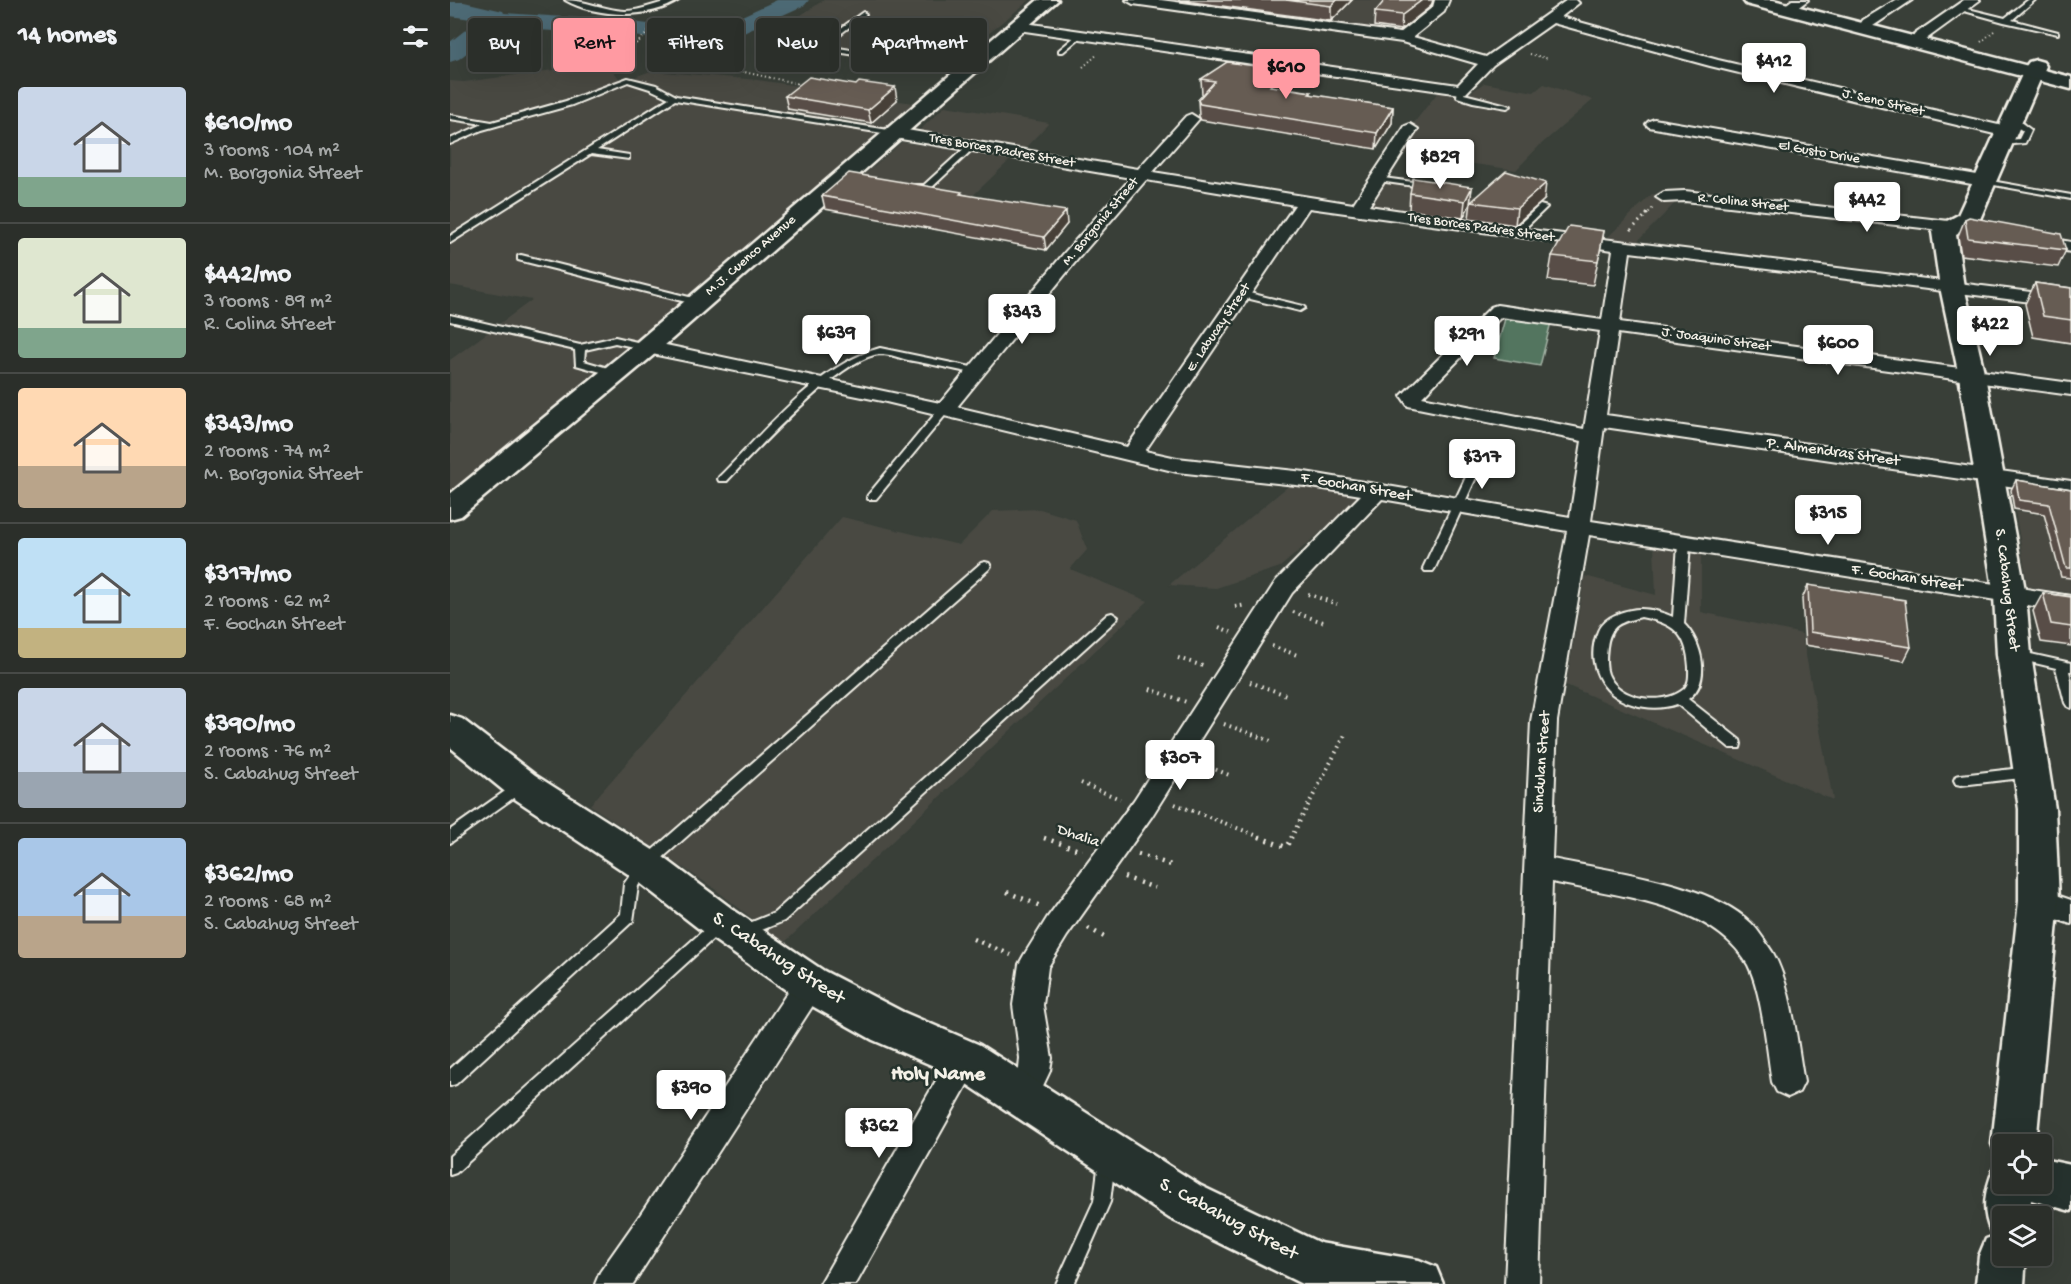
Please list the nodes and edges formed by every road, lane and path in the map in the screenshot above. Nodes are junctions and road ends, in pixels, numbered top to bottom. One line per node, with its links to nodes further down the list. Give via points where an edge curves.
1 (568, 0): 2 (lane, via 617,14 632,14)
2 (676, 0)
3 (1049, 0): 20 (street, M.J. Cuenco Avenue)
4 (1133, 0): 12 (street)
5 (1442, 0): 24 (street, via 1438,9)
6 (1752, 0): 11 (street)
7 (1905, 0): 19 (street)
8 (1973, 0): 13 (street)
9 (2032, 0): 17 (lane)
10 (1572, 3): 16 (street)
11 (1789, 3): 19 (street); 30 (street)
12 (1187, 4): 24 (street)
13 (1960, 9): 17 (lane); 23 (street)
14 (863, 14): 15 (lane)
15 (858, 18)
16 (1551, 18): 29 (street); 44 (street, J. Seno Street, via 1715,63)
17 (2007, 21): 21 (lane); 25 (path)
18 (851, 23): 27 (lane, via 821,45)
19 (1868, 24): 23 (street)
20 (1018, 26): 22 (street); 28 (street, M.J. Cuenco Avenue)
21 (2056, 33)
22 (1079, 36): 26 (lane); 35 (street)
23 (1920, 37): 25 (street)
24 (1403, 38): 29 (street)
25 (1971, 50): 30 (street)
26 (1061, 51)
27 (851, 52)
28 (987, 52)
29 (1488, 62): 35 (street)
30 (2035, 69): 32 (street); 34 (street); 44 (street, S. Cabahug Street)
31 (964, 72): 45 (street, M.J. Cuenco Avenue)
32 (2071, 74)
33 (628, 80): 36 (lane); 38 (path, via 620,67 622,54 650,34 739,70 814,87); 41 (lane)
34 (2071, 82)
35 (1461, 90): 37 (lane, via 1460,95 1473,100)
36 (674, 98): 38 (lane); 48 (lane)
37 (1507, 106)
38 (781, 114): 45 (lane)
39 (450, 117): 41 (lane)
40 (1191, 119): 50 (street, M. Borgonia Street)
41 (493, 124): 46 (lane)
42 (1654, 124): 52 (street, El Gusto Drive)
43 (1410, 129): 51 (street)
44 (2007, 132): 52 (street, S. Cabahug Street)
45 (895, 133): 47 (street, Tres Borces Padres Street); 70 (street, M.J. Cuenco Avenue)
46 (450, 142)
47 (972, 146): 50 (street, Tres Borces Padres Street); 53 (lane, via 926,188)
48 (589, 151): 49 (lane); 64 (lane)
49 (626, 157)
50 (1140, 175): 57 (street, Tres Borces Padres Street); 77 (street, M. Borgonia Street)
51 (1379, 179): 54 (lane); 59 (street)
52 (1983, 181): 56 (lane); 60 (street, S. Cabahug Street, via 1968,219)
53 (905, 186)
54 (1438, 188)
55 (1664, 197): 60 (street, R. Colina Street, via 1685,196); 65 (path, via 1620,240)
56 (2071, 197)
57 (1305, 202): 59 (street, Tres Borces Padres Street); 69 (street, E. Labucay Street)
58 (1543, 207): 62 (lane)
59 (1358, 210): 62 (street, Tres Borces Padres Street)
60 (1954, 225): 61 (street, R. Colina Street); 68 (street, S. Cabahug Street, via 1944,232)
61 (1990, 232)
62 (1515, 233): 65 (street, Tres Borces Padres Street)
63 (2013, 236): 66 (street)
64 (450, 240)
65 (1622, 247): 68 (street, Tres Borces Padres Street); 74 (street, Sindulan Street)
66 (2071, 247)
67 (521, 258): 70 (lane)
68 (1952, 287): 71 (street, Tres Borces Padres Street); 79 (street, S. Cabahug Street)
69 (1241, 294): 72 (lane); 84 (street, E. Labucay Street)
70 (698, 302): 75 (street, M.J. Cuenco Avenue)
71 (2071, 302)
72 (1300, 308)
73 (450, 318): 76 (lane)
74 (1610, 326): 79 (street, J. Joaquino Street); 83 (street, Sindulan Street); 83 (street, J. Joaquino Street, via 1497,311 1411,396 1415,402)
75 (647, 347): 76 (lane, via 615,340); 78 (street, M.J. Cuenco Avenue); 80 (street, F. Gochan Street)
76 (580, 348): 78 (lane, via 579,363)
77 (976, 371): 80 (lane, via 880,351 867,354); 82 (street, M. Borgonia Street)
78 (615, 373): 92 (street, M.J. Cuenco Avenue)
79 (1972, 376): 81 (street, J. Joaquino Street); 86 (street, S. Cabahug Street)
80 (823, 382): 82 (street, F. Gochan Street); 87 (lane)
81 (2071, 389)
82 (944, 410): 84 (street, F. Gochan Street); 90 (lane)
83 (1595, 429): 86 (street, P. Almendras Street); 93 (street, Sindulan Street)
84 (1133, 454): 89 (street, F. Gochan Street, via 1177,465)
85 (1479, 460): 91 (lane)
86 (1990, 475): 88 (street, P. Almendras Street); 98 (street, S. Cabahug Street)
87 (723, 479)
88 (2071, 488)
89 (1378, 491): 91 (street, F. Gochan Street); 97 (street)
90 (872, 497)
91 (1457, 506): 93 (street, F. Gochan Street); 96 (lane)
92 (450, 509)
93 (1580, 527): 94 (street, F. Gochan Street); 122 (street, Sindulan Street, via 1544,721)
94 (1684, 544): 98 (street, F. Gochan Street); 102 (lane)
95 (985, 566): 120 (lane)
96 (1429, 568)
97 (1284, 586): 99 (path); 110 (street)
98 (2010, 595): 100 (street, F. Gochan Street); 103 (street, S. Cabahug Street)
99 (1337, 604)
100 (2071, 604)
101 (1112, 617): 125 (lane, via 779,917)
102 (1678, 625): 105 (lane, via 1692,642 1695,684); 105 (lane, via 1648,614 1618,618 1604,631 1600,668 1605,681 1626,697 1654,704)
103 (2014, 655): 104 (lane); 111 (street, S. Cabahug Street)
104 (2066, 666): 106 (lane)
105 (1680, 699): 109 (lane)
106 (2071, 703)
107 (450, 728): 115 (street, S. Cabahug Street)
108 (1346, 733): 116 (path, via 1286,847)
109 (1735, 744)
110 (1178, 754): 112 (path); 116 (street)
111 (2031, 772): 113 (lane); 124 (street, S. Cabahug Street)
112 (1229, 775)
113 (1961, 780)
114 (1081, 783): 116 (path)
115 (522, 785): 117 (lane); 120 (street, S. Cabahug Street)
116 (1147, 801): 119 (street)
117 (450, 837)
118 (1044, 838): 119 (path, Dhalia)
119 (1107, 858): 121 (path); 123 (path); 127 (street)
120 (645, 865): 125 (street, S. Cabahug Street); 130 (lane, via 631,884 628,917 623,924)
121 (1174, 866)
122 (1537, 867): 131 (street, via 1675,897 1712,912 1741,932 1762,962 1775,1006); 143 (street, Sindulan Street)
123 (1155, 888)
124 (2055, 907): 133 (street, S. Cabahug Street)
125 (730, 928): 128 (street, S. Cabahug Street); 135 (lane)
126 (973, 939): 127 (path)
127 (1034, 964): 132 (street, via 1028,1005 1036,1058)
128 (810, 984): 129 (street, S. Cabahug Street, via 888,1026); 139 (street)
129 (965, 1059): 132 (street, S. Cabahug Street); 140 (street)
130 (450, 1079)
131 (1788, 1082)
132 (1022, 1096): 134 (street, S. Cabahug Street)
133 (2016, 1134)
134 (1108, 1151): 141 (lane, via 1102,1202); 142 (street, S. Cabahug Street, via 1185,1202 1316,1266)
135 (450, 1167)
136 (2052, 1184): 137 (street)
137 (2071, 1188)
138 (2002, 1266): 144 (street)
139 (612, 1284)
140 (837, 1284)
141 (1065, 1284)
142 (1419, 1284)
143 (1522, 1284)
144 (2000, 1284)

